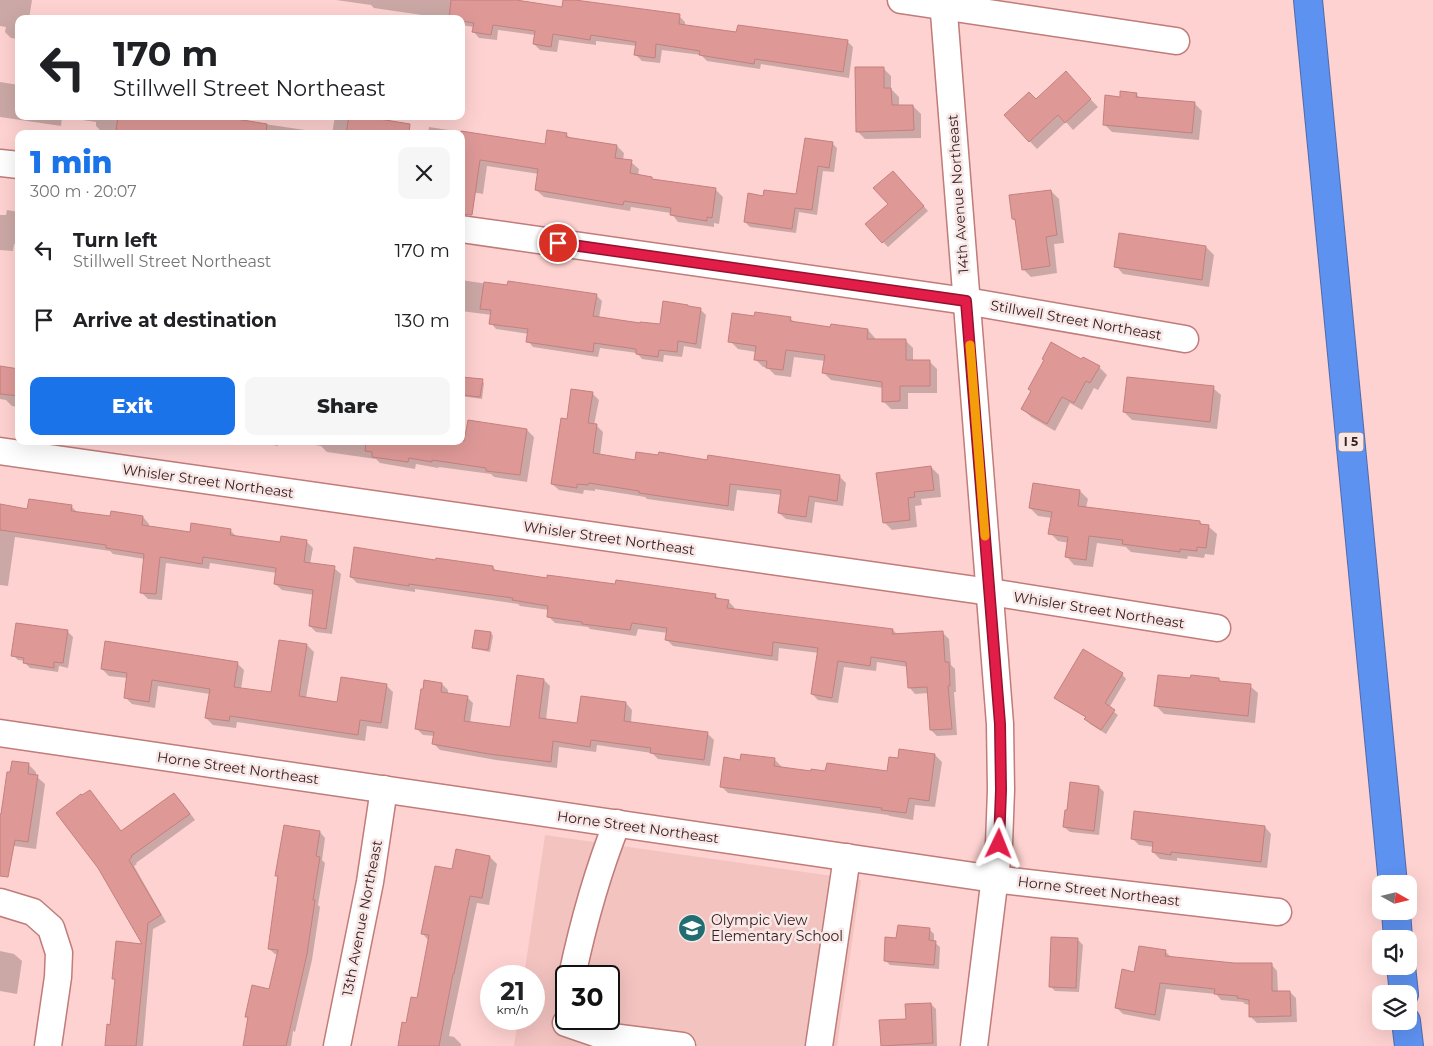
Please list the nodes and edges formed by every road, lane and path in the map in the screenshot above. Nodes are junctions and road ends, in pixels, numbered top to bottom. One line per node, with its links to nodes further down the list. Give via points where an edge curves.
1 (901, 0): 3 (street)
2 (1308, 0): 17 (highway, I 5)
3 (944, 3): 4 (street); 8 (street, 14th Avenue Northeast)
4 (1176, 40)
5 (0, 163): 6 (street)
6 (15, 165)
7 (465, 230): 8 (street, Stillwell Street Northeast)
8 (966, 301): 9 (street, Stillwell Street Northeast); 11 (street, 14th Avenue Northeast)
9 (1185, 338)
10 (0, 451): 11 (street, Whisler Street Northeast)
11 (990, 592): 12 (street, Whisler Street Northeast); 18 (street, 14th Avenue Northeast, via 1001,782)
12 (1217, 628)
13 (0, 733): 14 (street, Horne Street Northeast)
14 (384, 789): 15 (street, Horne Street Northeast); 25 (street, 13th Avenue Northeast, via 370,882)
15 (617, 823): 16 (street, Horne Street Northeast); 21 (street, via 584,920)
16 (847, 857): 18 (street, Horne Street Northeast); 27 (street)
17 (1392, 875)
18 (994, 879): 20 (street, Horne Street Northeast); 28 (street, 14th Avenue Northeast)
19 (0, 902): 24 (street, via 33,912 51,928 59,953)
20 (1278, 912)
21 (574, 965)
22 (571, 1030): 26 (street)
23 (1407, 1030): 29 (highway)
24 (48, 1046)
25 (337, 1046)
26 (682, 1046)
27 (818, 1046)
28 (974, 1046)
29 (1409, 1046)

